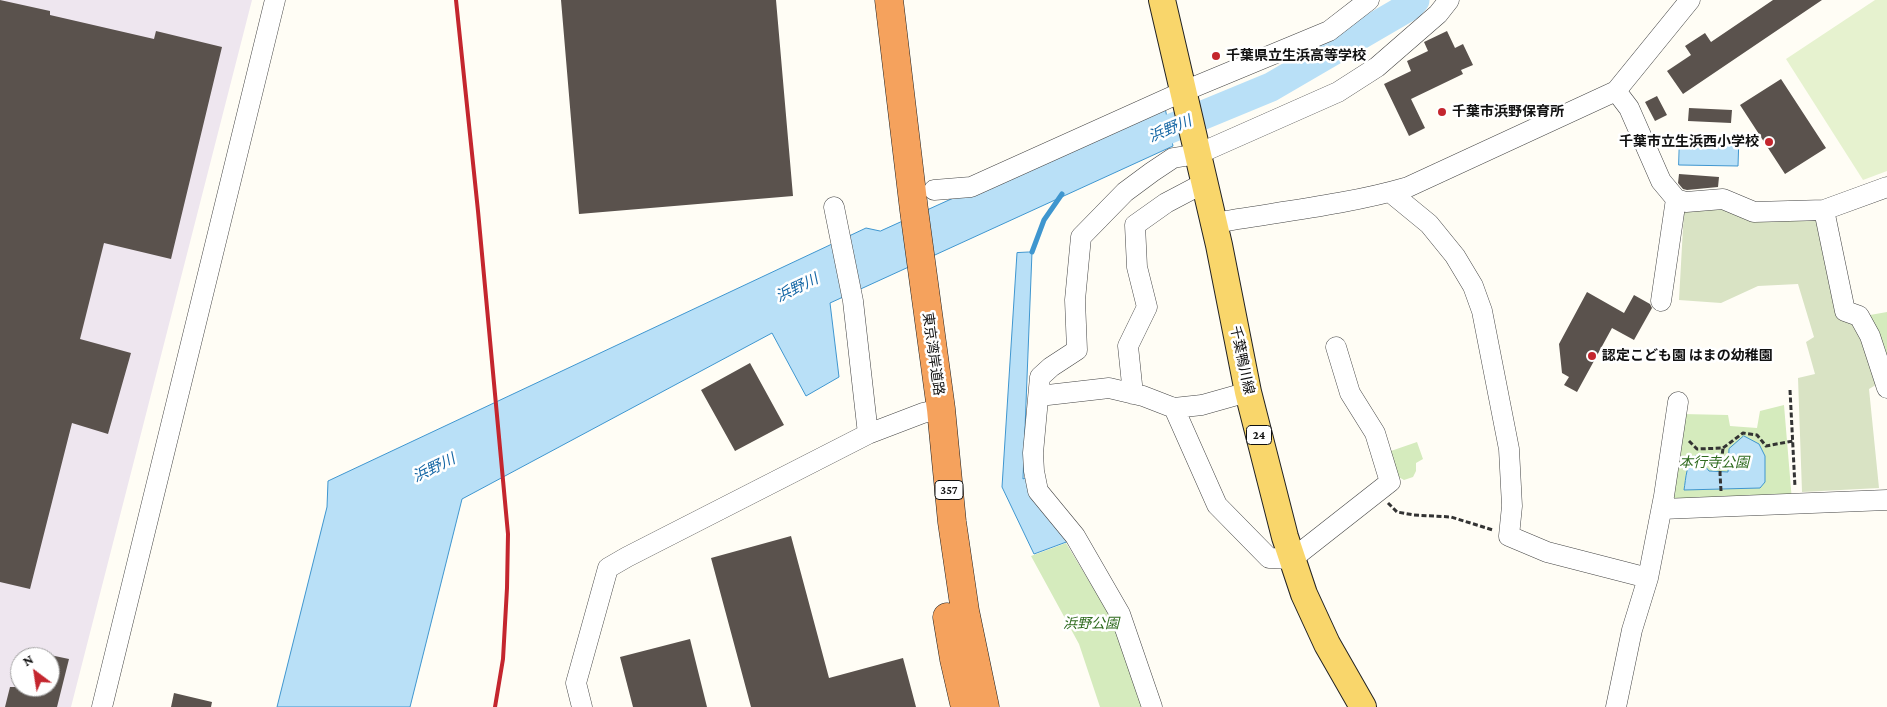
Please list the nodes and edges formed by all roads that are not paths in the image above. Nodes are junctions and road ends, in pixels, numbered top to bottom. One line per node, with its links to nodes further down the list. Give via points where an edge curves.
1 (275, 0): 34 (street)
2 (872, 0): 18 (highway, 東京湾岸道路 / 357)
3 (889, 0): 18 (highway, 東京湾岸道路 / 357)
4 (1162, 0): 9 (main road, 千葉鴨川線 / 24)
5 (1369, 0): 9 (street, via 1329,31)
6 (1449, 0): 10 (street, via 1438,14 1376,67 1338,92)
7 (1690, 0): 8 (street)
8 (1616, 90): 14 (street, via 1408,187); 15 (street, via 1629,108 1661,181)
9 (1182, 92): 10 (main road, 千葉鴨川線 / 24); 13 (street, via 971,187)
10 (1197, 152): 11 (main road, 千葉鴨川線 / 24); 25 (street, via 1173,158 1152,172 1125,192 1080,237 1075,300 1077,350 1040,378)
11 (1204, 183): 19 (main road, 千葉鴨川線 / 24); 24 (street, via 1136,225 1137,268 1147,307 1128,346)
12 (1887, 187): 17 (street)
13 (934, 190)
14 (1390, 192): 19 (street); 33 (street, via 1429,224 1455,256 1473,286 1482,311 1509,449 1512,506 1509,536 1547,552)
15 (1676, 199): 17 (street, via 1686,202 1723,199 1754,212); 20 (street)
16 (834, 207): 29 (street, via 853,301)
17 (1824, 210): 22 (street, via 1845,311 1859,316 1870,336)
18 (906, 213): 28 (highway, 東京湾岸道路 / 357)
19 (1214, 223): 23 (main road, 千葉鴨川線 / 24)
20 (1661, 301)
21 (1336, 347): 32 (street, via 1350,393 1375,433 1390,482)
22 (1887, 388)
23 (1248, 392): 27 (street, via 1202,405); 32 (main road, 千葉鴨川線 / 24)
24 (1133, 394): 25 (street, via 1109,388); 27 (street)
25 (1039, 396): 38 (street, via 1033,453 1038,491 1075,536 1120,614)
26 (1678, 402): 31 (street)
27 (1174, 408): 32 (street, via 1216,505 1270,558)
28 (932, 411): 29 (street); 36 (highway, 東京湾岸道路 / 357, via 934,530); 37 (highway, 東京湾岸道路 / 357)
29 (868, 434): 35 (street, via 608,568 576,683)
30 (1887, 500): 31 (street)
31 (1662, 509): 33 (street)
32 (1292, 559): 39 (main road, 千葉鴨川線 / 24, via 1327,644)
33 (1648, 578): 40 (street, via 1632,630)
34 (102, 707)
35 (582, 707)
36 (965, 707)
37 (985, 707)
38 (1152, 707)
39 (1363, 707)
40 (1616, 707)

